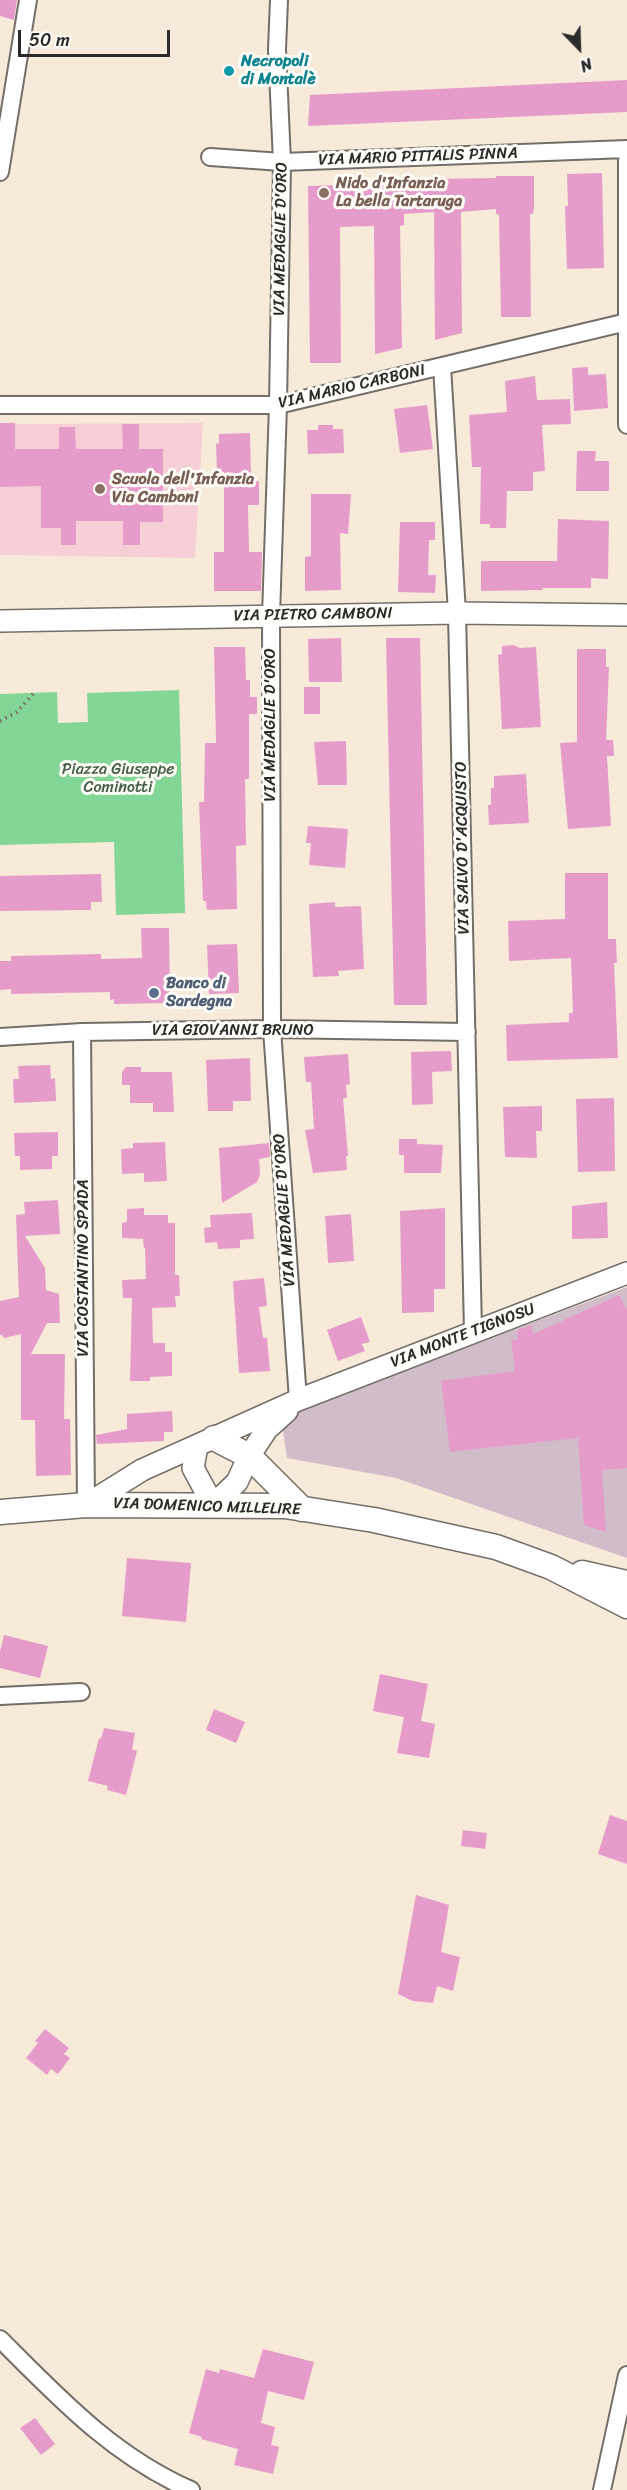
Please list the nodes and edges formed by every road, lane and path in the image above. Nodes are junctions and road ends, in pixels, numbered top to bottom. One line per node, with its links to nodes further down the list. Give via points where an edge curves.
1 (28, 0): 7 (street)
2 (279, 0): 6 (street, VIA MEDAGLIE D'ORO)
3 (627, 149): 6 (street, VIA MARIO PITTALIS PINNA)
4 (210, 157): 6 (street, VIA MARIO PITTALIS PINNA)
5 (627, 160): 8 (street)
6 (282, 162): 11 (street, VIA MEDAGLIE D'ORO)
7 (0, 171)
8 (627, 322): 9 (street, VIA MARIO CARBONI); 12 (street)
9 (442, 366): 11 (street, VIA MARIO CARBONI); 13 (street, VIA SALVO D'ACQUISTO)
10 (0, 405): 11 (street, VIA MARIO CARBONI)
11 (278, 405): 15 (street, VIA MEDAGLIE D'ORO)
12 (627, 426)
13 (457, 613): 14 (street, VIA PIETRO CAMBONI); 15 (street, VIA PIETRO CAMBONI); 21 (street, VIA SALVO D'ACQUISTO)
14 (627, 615)
15 (271, 616): 16 (street, VIA PIETRO CAMBONI); 19 (street, VIA MEDAGLIE D'ORO)
16 (0, 621)
17 (34, 693): 18 (path, via 17,712)
18 (0, 721)
19 (272, 1029): 20 (street, VIA GIOVANNI BRUNO); 21 (street, VIA GIOVANNI BRUNO); 25 (street, VIA MEDAGLIE D'ORO)
20 (82, 1032): 22 (street, VIA GIOVANNI BRUNO); 28 (street, VIA COSTANTINO SPADA)
21 (467, 1032): 24 (street, VIA SALVO D'ACQUISTO)
22 (0, 1037)
23 (627, 1274): 24 (street, VIA MONTE TIGNOSU)
24 (473, 1331): 25 (street, VIA MONTE TIGNOSU)
25 (298, 1400): 26 (street, VIA MONTE TIGNOSU); 27 (street, VIA MONTE TIGNOSU, via 267,1429)
26 (206, 1442): 27 (main road); 28 (street, VIA MONTE TIGNOSU, via 142,1470); 29 (street, via 193,1468)
27 (249, 1456): 29 (street, VIA MONTE TIGNOSU, via 237,1482); 30 (main road)
28 (86, 1505): 29 (main road, VIA DOMENICO MILLELIRE); 31 (main road, VIA DOMENICO MILLELIRE)
29 (213, 1505): 30 (main road, VIA DOMENICO MILLELIRE)
30 (302, 1509): 32 (main road, VIA DOMENICO MILLELIRE, via 374,1520 496,1547)
31 (0, 1512)
32 (551, 1567): 33 (main road); 34 (main road)
33 (627, 1583)
34 (627, 1606)
35 (81, 1692): 36 (street)
36 (0, 1696)
37 (0, 2339): 39 (street, via 76,2415 113,2445)
38 (627, 2375): 40 (street)
39 (191, 2490)
40 (602, 2490)

